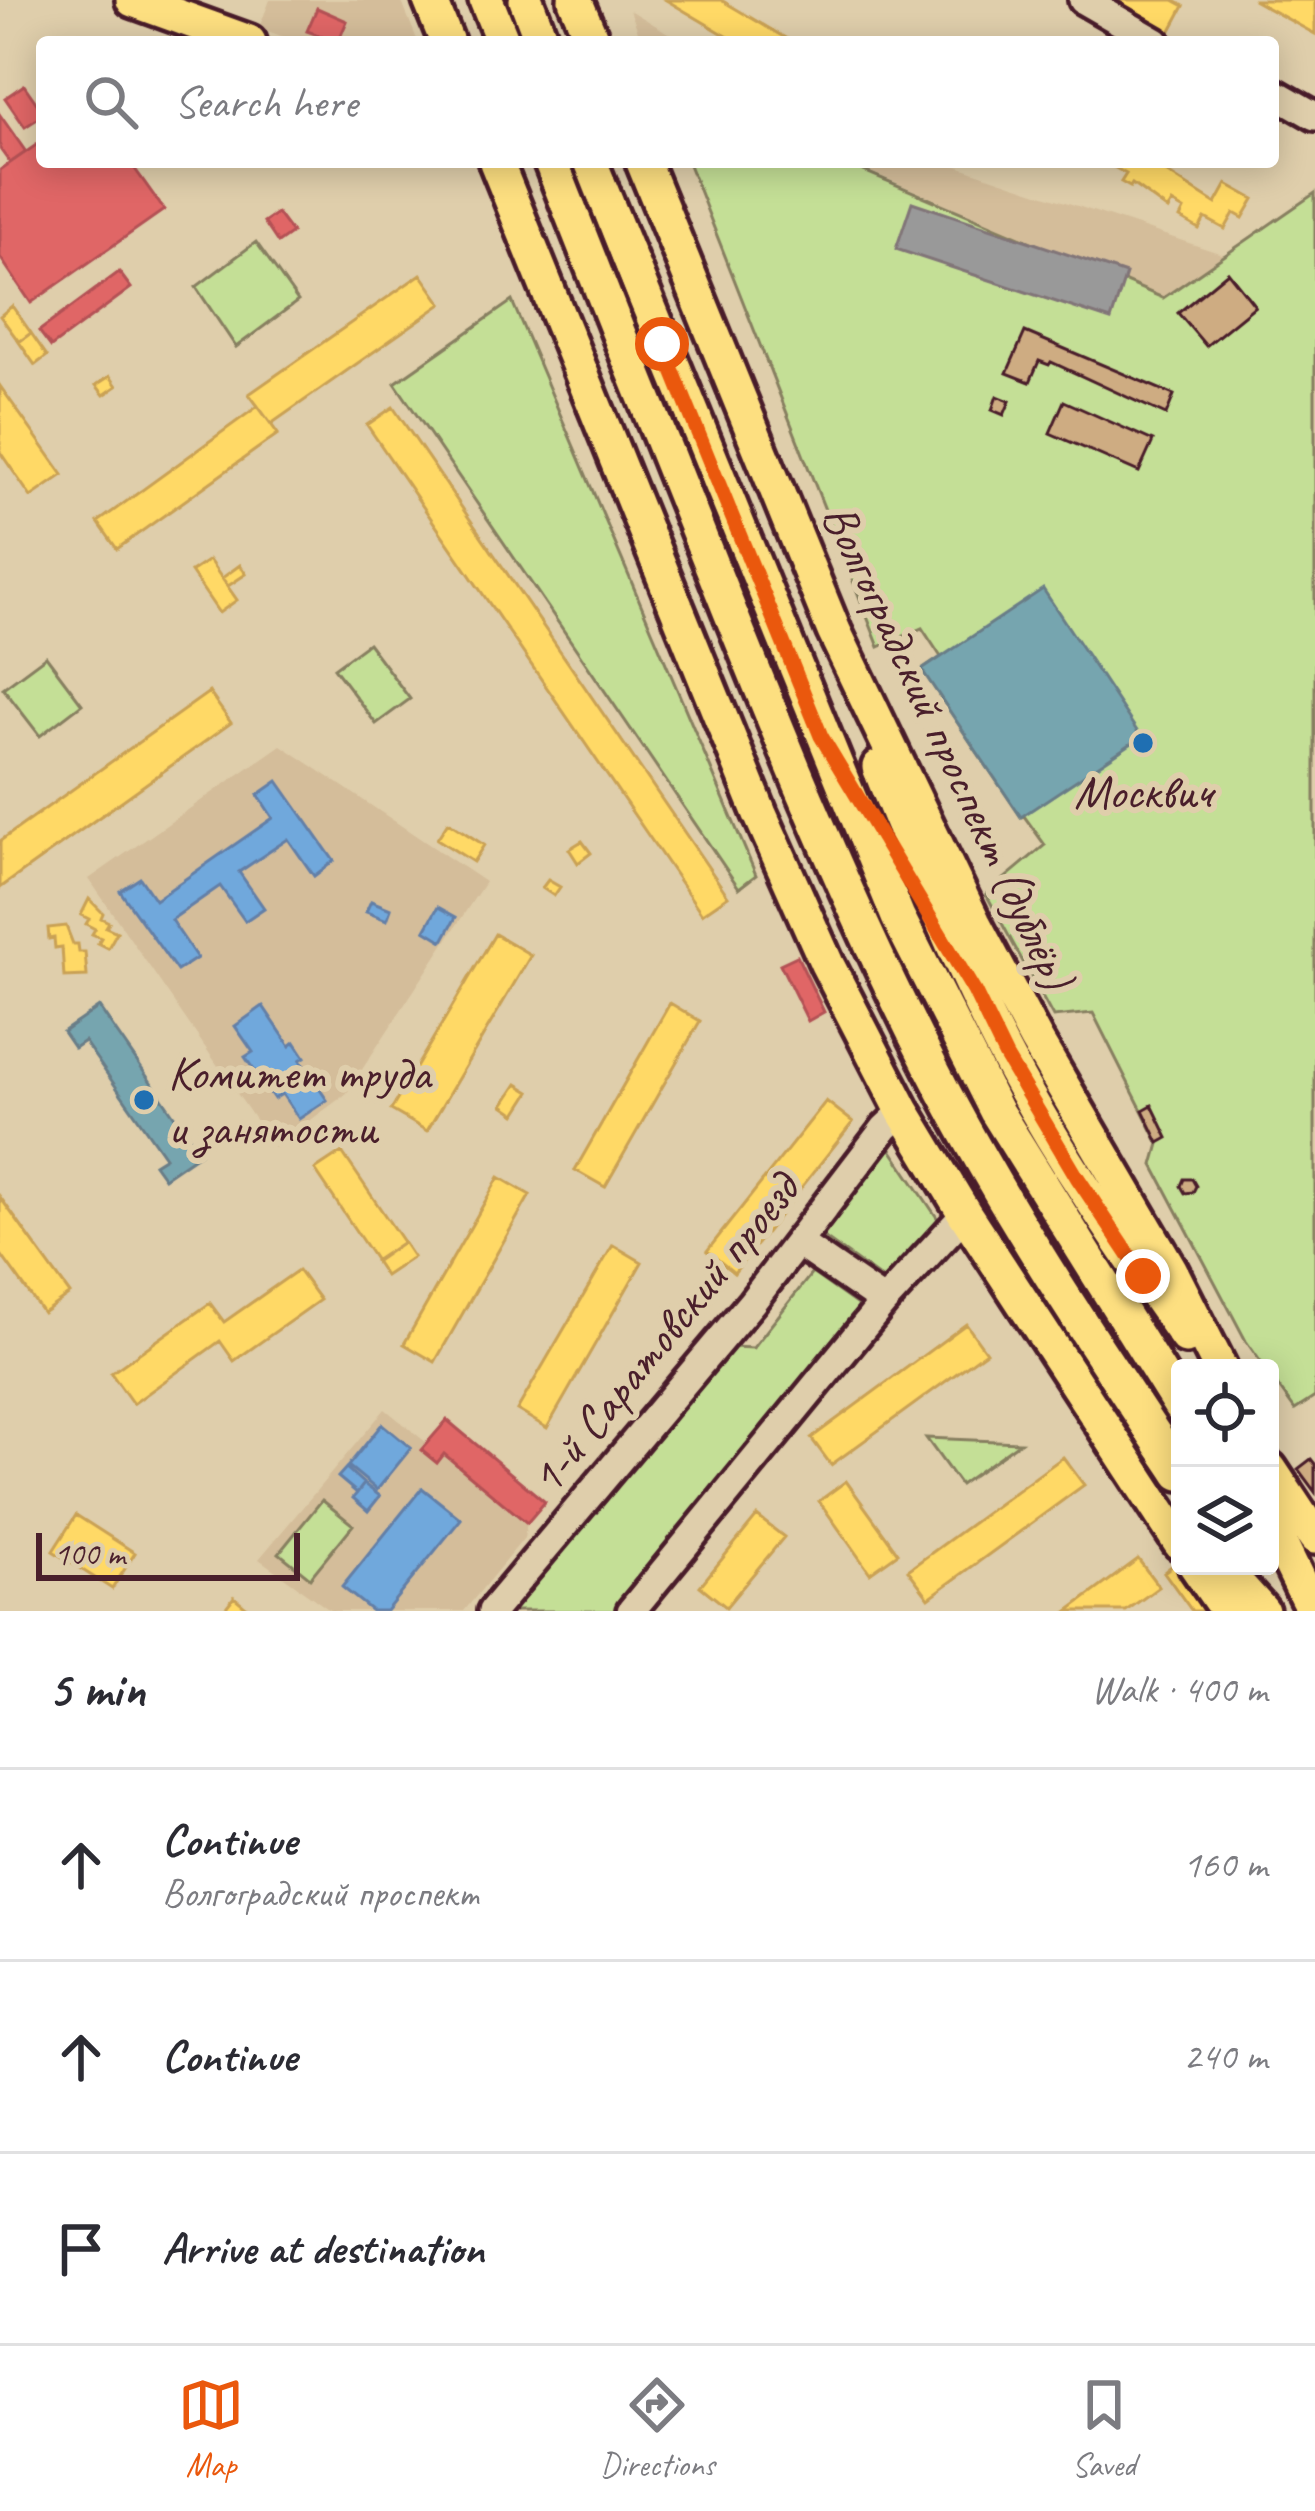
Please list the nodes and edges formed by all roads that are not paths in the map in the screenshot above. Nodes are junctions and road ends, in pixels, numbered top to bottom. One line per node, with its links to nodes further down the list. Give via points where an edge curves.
1 (133, 0): 7 (main road)
2 (430, 0): 8 (main road)
3 (486, 0): 9 (main road)
4 (526, 0): 10 (main road)
5 (575, 0): 11 (main road)
6 (1083, 0): 12 (street)
7 (232, 36)
8 (445, 36)
9 (501, 36)
10 (540, 36)
11 (590, 36)
12 (1146, 36)
13 (1279, 95): 14 (street)
14 (1315, 116)
15 (499, 168): 20 (main road)
16 (553, 168): 32 (main road, bridge, via 888,982 1007,1205)
17 (578, 168): 20 (main road, via 547,184)
18 (591, 168): 22 (main road)
19 (647, 170): 21 (main road, Волгоградский проспект (дублёр))
20 (523, 226): 24 (main road, via 760,814)
21 (834, 631): 23 (main road, via 876,760); 29 (main road, Волгоградский проспект (дублёр), via 974,922)
22 (821, 736): 23 (main road); 30 (main road, via 898,917 996,1111)
23 (974, 991): 28 (main road, via 1067,1161 1143,1276)
24 (903, 1111): 25 (main road); 26 (street, 1-й Саратовский проезд)
25 (965, 1214): 27 (street); 31 (main road)
26 (798, 1243): 27 (street); 45 (street, 1-й Саратовский проезд)
27 (884, 1302): 46 (street)
28 (1211, 1359)
29 (1212, 1359)
30 (1171, 1392)
31 (1116, 1450): 35 (main road); 37 (main road)
32 (1176, 1467)
33 (1279, 1467): 36 (main road)
34 (1279, 1483): 38 (main road)
35 (1171, 1511)
36 (1315, 1518)
37 (1171, 1530)
38 (1315, 1537)
39 (1279, 1540): 44 (main road)
40 (1279, 1555): 44 (main road)
41 (1202, 1575): 47 (main road)
42 (1229, 1575): 48 (main road)
43 (1249, 1575): 49 (main road)
44 (1311, 1603)
45 (492, 1611)
46 (631, 1611)
47 (1227, 1611)
48 (1262, 1611)
49 (1273, 1611)

